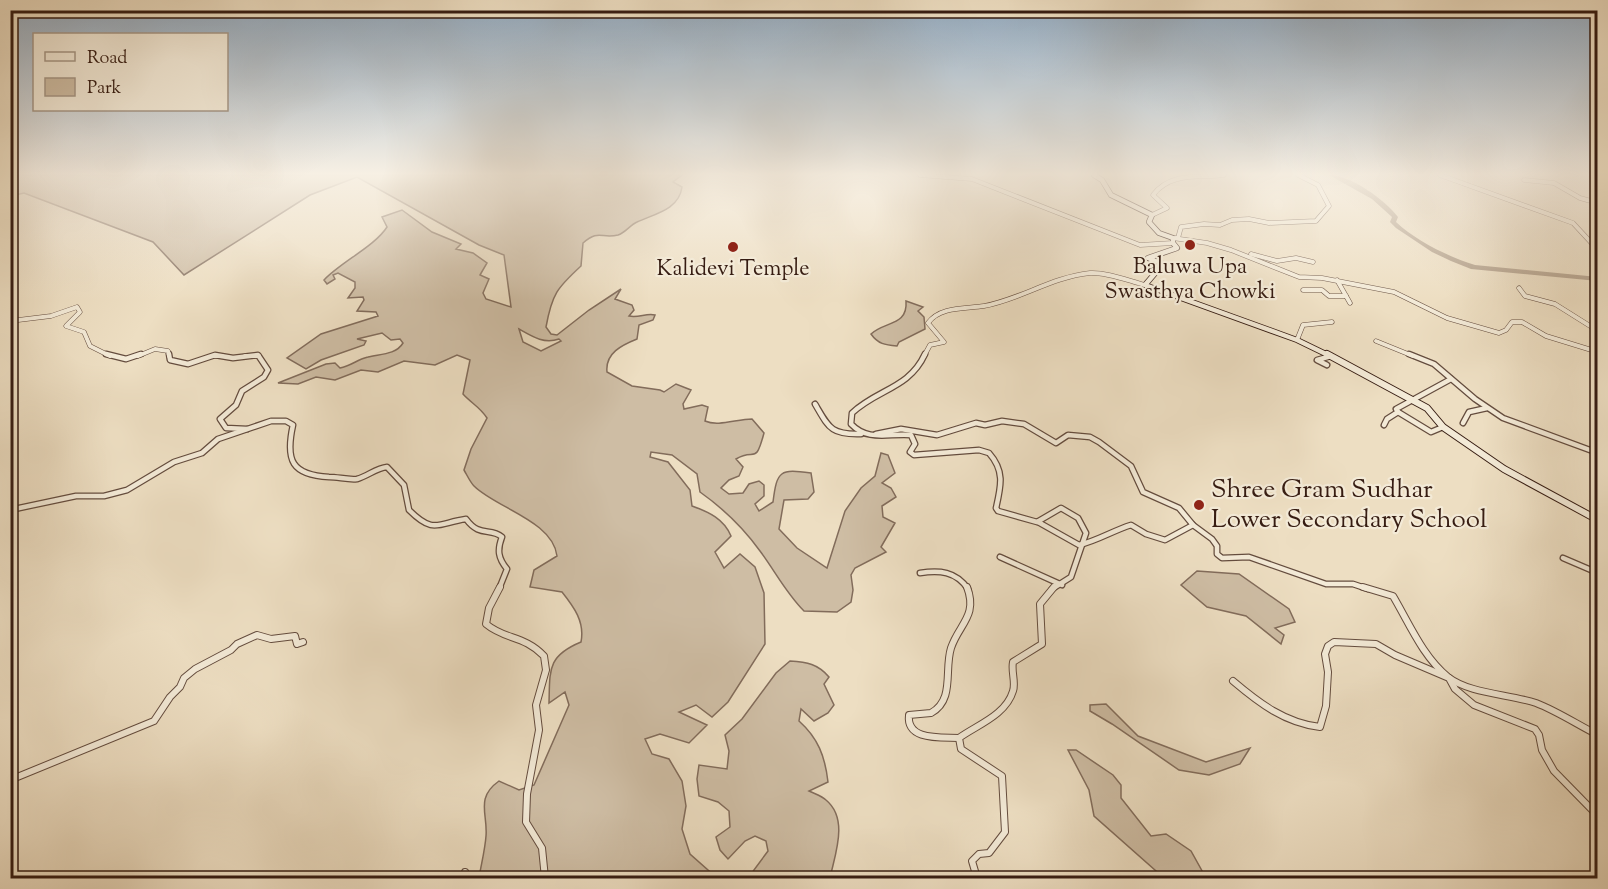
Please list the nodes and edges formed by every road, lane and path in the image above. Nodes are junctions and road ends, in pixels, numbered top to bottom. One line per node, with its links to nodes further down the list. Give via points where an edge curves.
1 (1067, 216): 5 (street, via 1140,245)
2 (1151, 216): 5 (street, via 1149,222)
3 (1320, 216): 5 (street, via 1301,224 1249,219 1181,227)
4 (1556, 216): 7 (street, via 1572,223)
5 (1173, 241): 6 (street); 10 (street, via 1175,250 1148,258 1163,264)
6 (1225, 249): 8 (street, via 1277,261 1296,258); 9 (street, via 1299,277)
7 (1598, 250)
8 (1312, 262)
9 (1337, 280): 13 (street); 20 (street, via 1394,292 1447,318 1497,333 1518,321 1546,336)
10 (1145, 285): 18 (street); 32 (street, via 1093,273 1058,280 984,306 960,308 932,317 928,323 944,342 930,345 911,376 855,409 851,424)
11 (1519, 288): 17 (street, via 1525,296 1555,304)
12 (1303, 290): 13 (street)
13 (1346, 296): 14 (street)
14 (1350, 303)
15 (10, 321): 30 (street, via 51,316 77,307 80,312 66,326 82,331 93,349 119,359 154,348 168,351 170,360 180,365 219,354 226,358 258,355 268,370 264,377 242,391 236,405 220,419 226,428)
16 (1332, 322): 18 (street, via 1304,325)
17 (1598, 332)
18 (1297, 340): 21 (street)
19 (1376, 341): 23 (street, via 1430,363)
20 (1598, 352)
21 (1331, 356): 22 (street, via 1317,360); 24 (street)
22 (1327, 366)
23 (1451, 379): 24 (street); 26 (street)
24 (1412, 399): 27 (street, via 1396,409); 31 (street, via 1427,408)
25 (815, 404): 32 (street, via 832,431)
26 (1487, 408): 28 (street, via 1469,412); 34 (street, via 1525,428)
27 (1398, 412): 29 (street); 31 (street, via 1431,432)
28 (1463, 423)
29 (1383, 425)
30 (255, 427): 35 (street, via 218,439 202,453 174,462 127,490); 52 (street, via 272,421 293,425 290,453 296,468 303,473 351,479 387,467 402,483 406,507 411,513 435,527 466,519 477,531 502,537 498,560 507,569 503,585 487,611 486,624 494,633 525,639 544,656 546,670 536,705 539,730 526,822 539,838 546,857)
31 (1443, 427): 36 (street, via 1504,469)
32 (861, 434): 33 (street)
33 (868, 435): 37 (street, via 911,435 915,444 910,452 914,455 979,450 989,453 1003,485 998,511); 38 (street, via 901,429 937,435 976,423 1002,421 1024,424 1056,443 1068,435 1090,437 1131,466 1143,492 1179,508)
34 (1598, 453)
35 (10, 510)
36 (1598, 520)
37 (1037, 522): 39 (street, via 1079,545); 39 (street, via 1057,509 1069,511 1086,533)
38 (1193, 525): 39 (street, via 1165,540 1131,525 1102,535 1097,541); 46 (street, via 1212,539 1222,558 1249,557 1326,584 1353,584 1393,596 1430,659)
39 (1083, 543): 44 (street, via 1071,578)
40 (1000, 557): 44 (street)
41 (1563, 558): 43 (street)
42 (920, 573): 49 (street, via 938,571 959,577 966,582 971,603 967,621 950,651 945,698 931,714 909,715 908,724 913,732 925,736)
43 (1598, 573)
44 (1062, 585): 49 (street, via 1051,589 1040,604 1042,645 1013,662 1014,684 998,714)
45 (303, 642): 50 (street, via 297,644 295,636 271,639 257,635 195,669 184,678 154,721 143,728)
46 (1449, 678): 47 (street, via 1376,644 1334,642 1324,654 1328,672 1320,727 1281,716); 48 (street, via 1489,694 1538,704); 51 (street, via 1453,690 1485,711 1535,729 1554,771)
47 (1233, 681)
48 (1598, 735)
49 (959, 738): 53 (street, via 961,749 1002,776 1005,832 989,853 979,854 972,861)
50 (10, 780)
51 (1598, 816)
52 (545, 879)
53 (978, 879)

